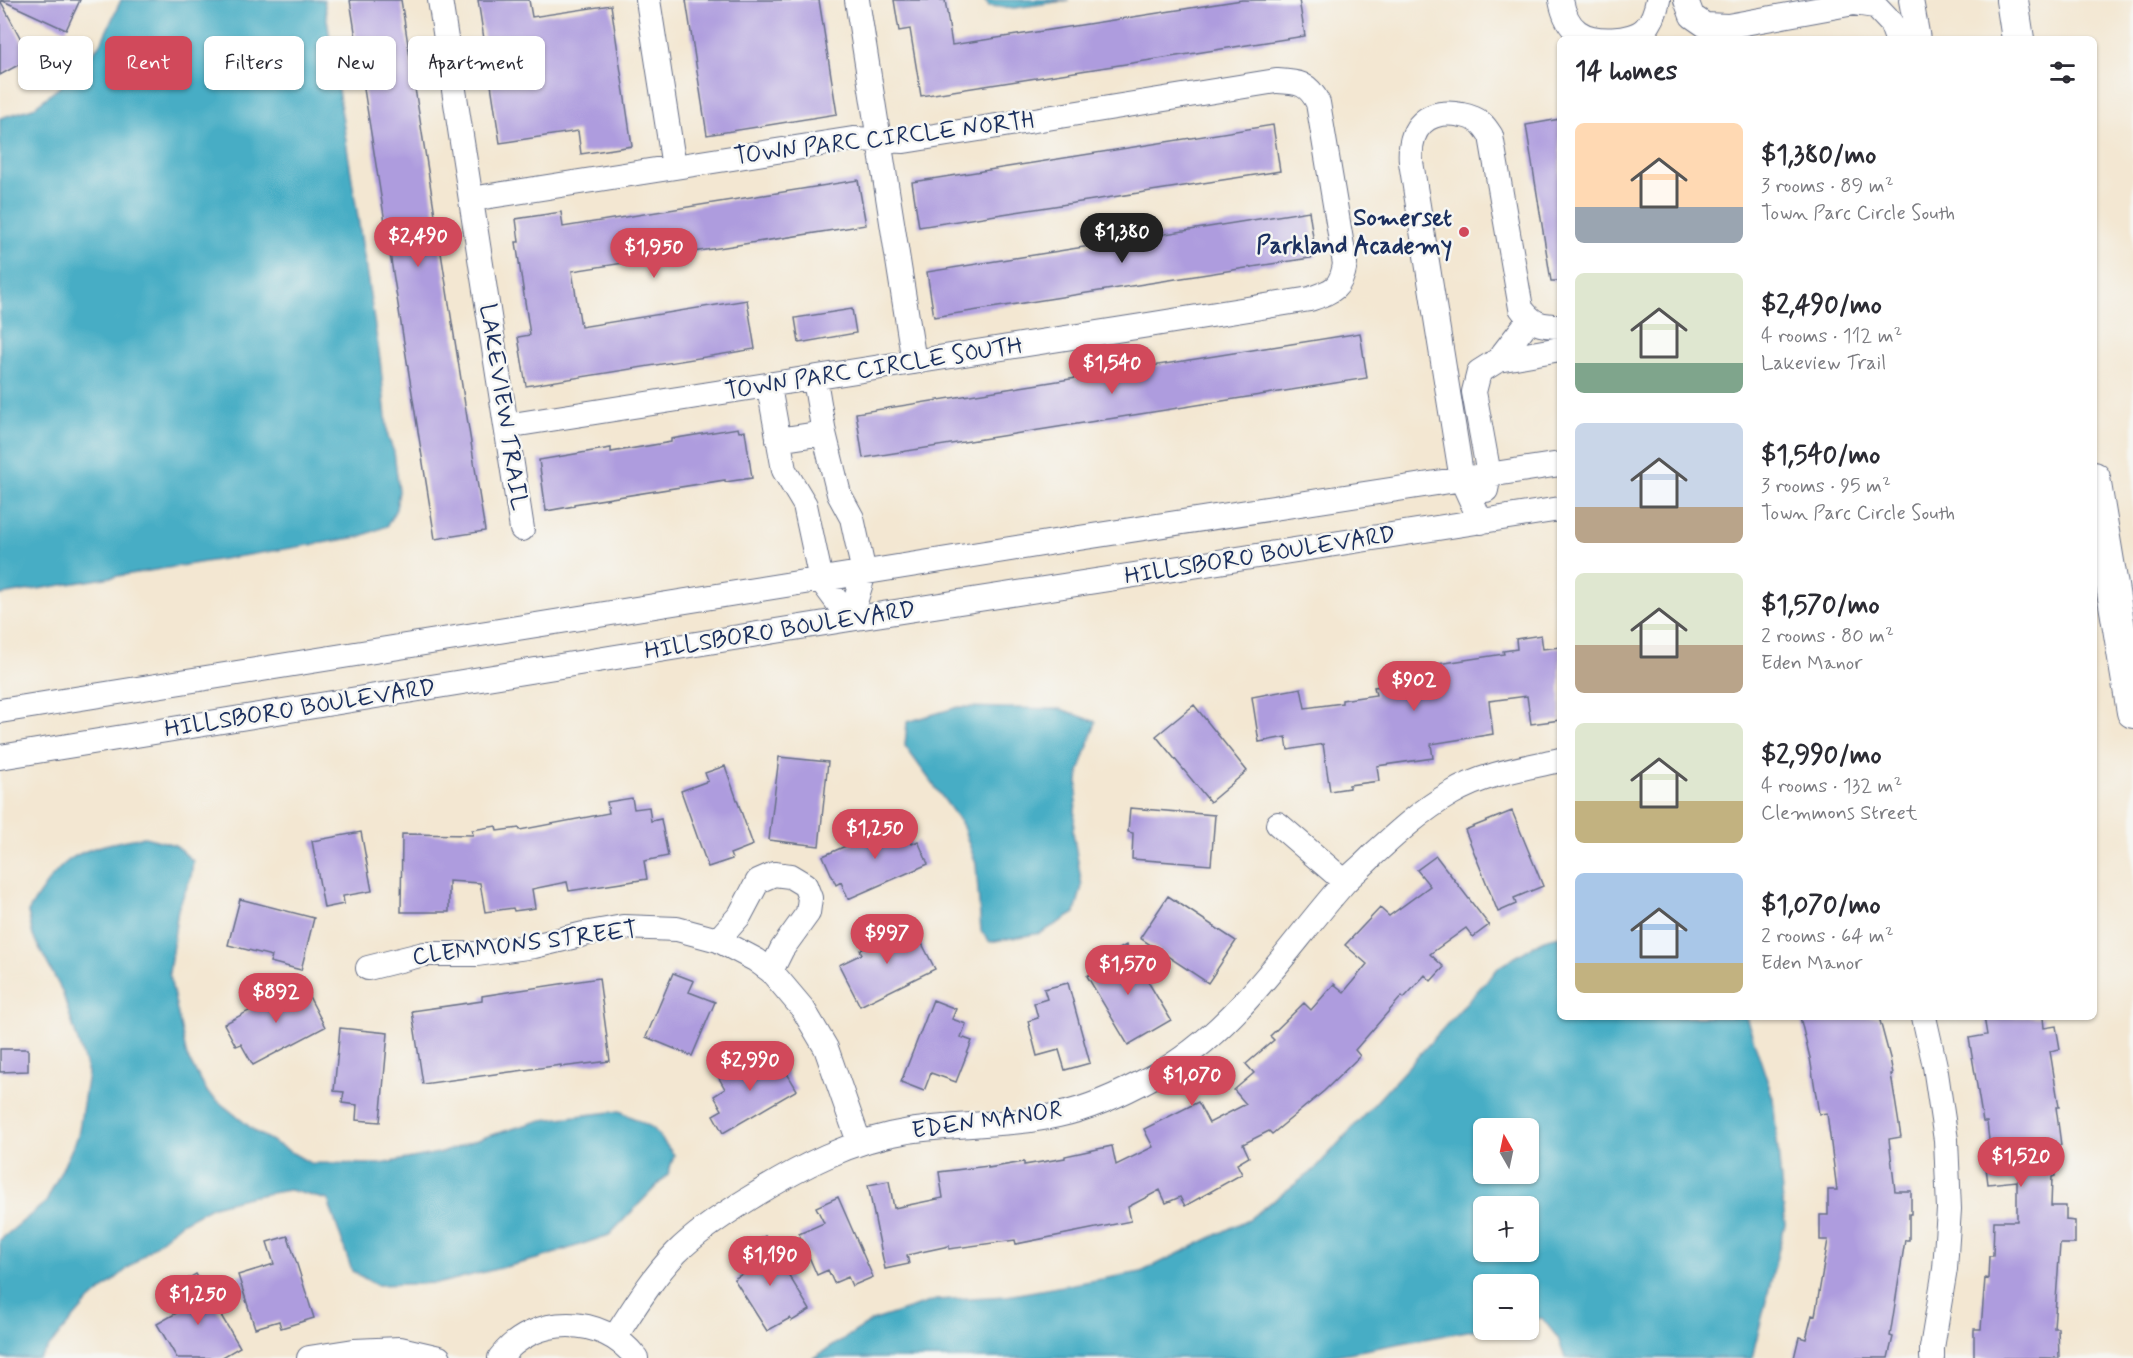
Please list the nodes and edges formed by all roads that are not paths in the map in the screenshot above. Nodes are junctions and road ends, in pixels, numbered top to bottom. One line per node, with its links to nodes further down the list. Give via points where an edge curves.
1 (440, 0): 16 (street, LAKEVIEW TRAIL)
2 (648, 0): 15 (street)
3 (857, 0): 14 (street)
4 (1561, 0): 9 (street, via 1563,12 1578,32)
5 (1658, 0): 10 (street, via 1646,29)
6 (1686, 0): 11 (street, via 1692,16 1705,25 1728,26 1854,3 1875,6 1891,23)
7 (1911, 0): 12 (street)
8 (2012, 0): 13 (main road)
9 (1591, 36)
10 (1635, 36)
11 (1896, 36)
12 (1917, 36)
13 (2018, 36)
14 (879, 140): 15 (street, TOWN PARC CIRCLE NORTH, via 854,138); 17 (street, TOWN PARC CIRCLE NORTH, via 904,141 1276,81 1298,82 1312,91 1318,103 1345,264); 22 (street)
15 (674, 167): 16 (street, TOWN PARC CIRCLE NORTH)
16 (471, 199): 25 (street, LAKEVIEW TRAIL)
17 (1342, 281): 22 (street, TOWN PARC CIRCLE SOUTH, via 1332,292 1310,299)
18 (1528, 320): 19 (street); 21 (street); 30 (street, via 1519,302 1491,136 1482,123 1466,116 1435,115 1423,121 1413,135 1411,162)
19 (1557, 326)
20 (1557, 350): 21 (street)
21 (1498, 360): 29 (street, via 1479,372 1474,392)
22 (914, 362): 23 (street, TOWN PARC CIRCLE SOUTH)
23 (815, 380): 24 (street, TOWN PARC CIRCLE SOUTH); 26 (street)
24 (769, 387): 25 (street, TOWN PARC CIRCLE SOUTH); 27 (street)
25 (506, 426): 34 (street, LAKEVIEW TRAIL)
26 (824, 433): 27 (street); 35 (street, via 839,494 852,518)
27 (778, 440): 36 (street, via 784,470 805,505)
28 (1557, 465): 29 (street, HILLSBORO BOULEVARD)
29 (1489, 476): 30 (street, HILLSBORO BOULEVARD); 33 (street)
30 (1462, 480): 33 (street); 35 (street, HILLSBORO BOULEVARD)
31 (2097, 496): 39 (main road)
32 (1557, 509): 33 (street, HILLSBORO BOULEVARD)
33 (1481, 522): 37 (street, HILLSBORO BOULEVARD)
34 (522, 529)
35 (864, 573): 36 (street, HILLSBORO BOULEVARD); 37 (street)
36 (821, 580): 37 (street); 38 (street, HILLSBORO BOULEVARD)
37 (850, 619): 40 (street, HILLSBORO BOULEVARD)
38 (0, 711)
39 (2133, 712)
40 (0, 757)
41 (1557, 761): 43 (street, EDEN MANOR, via 1504,772 1451,793 1407,825)
42 (1278, 824): 43 (street)
43 (1345, 882): 48 (street, EDEN MANOR, via 1234,1014 1197,1048 1156,1075 1107,1099 1060,1115 908,1131)
44 (717, 940): 45 (street, CLEMMONS STREET, via 677,929 623,927 477,954 424,954); 46 (street, CLEMMONS STREET); 46 (street, via 740,915 758,881 774,874 790,876 805,885 810,898 808,913)
45 (368, 968)
46 (771, 971): 48 (street, CLEMMONS STREET, via 803,1009 826,1048)
47 (1925, 1020): 50 (street, via 1946,1140 1949,1209 1946,1269)
48 (859, 1142): 49 (street, EDEN MANOR, via 811,1162 714,1220 677,1252)
49 (615, 1337): 53 (street, via 575,1324 553,1326 517,1341); 54 (street)
50 (1930, 1355)
51 (309, 1358): 52 (street, via 400,1349)
52 (439, 1358)
53 (500, 1358)
54 (636, 1358)

